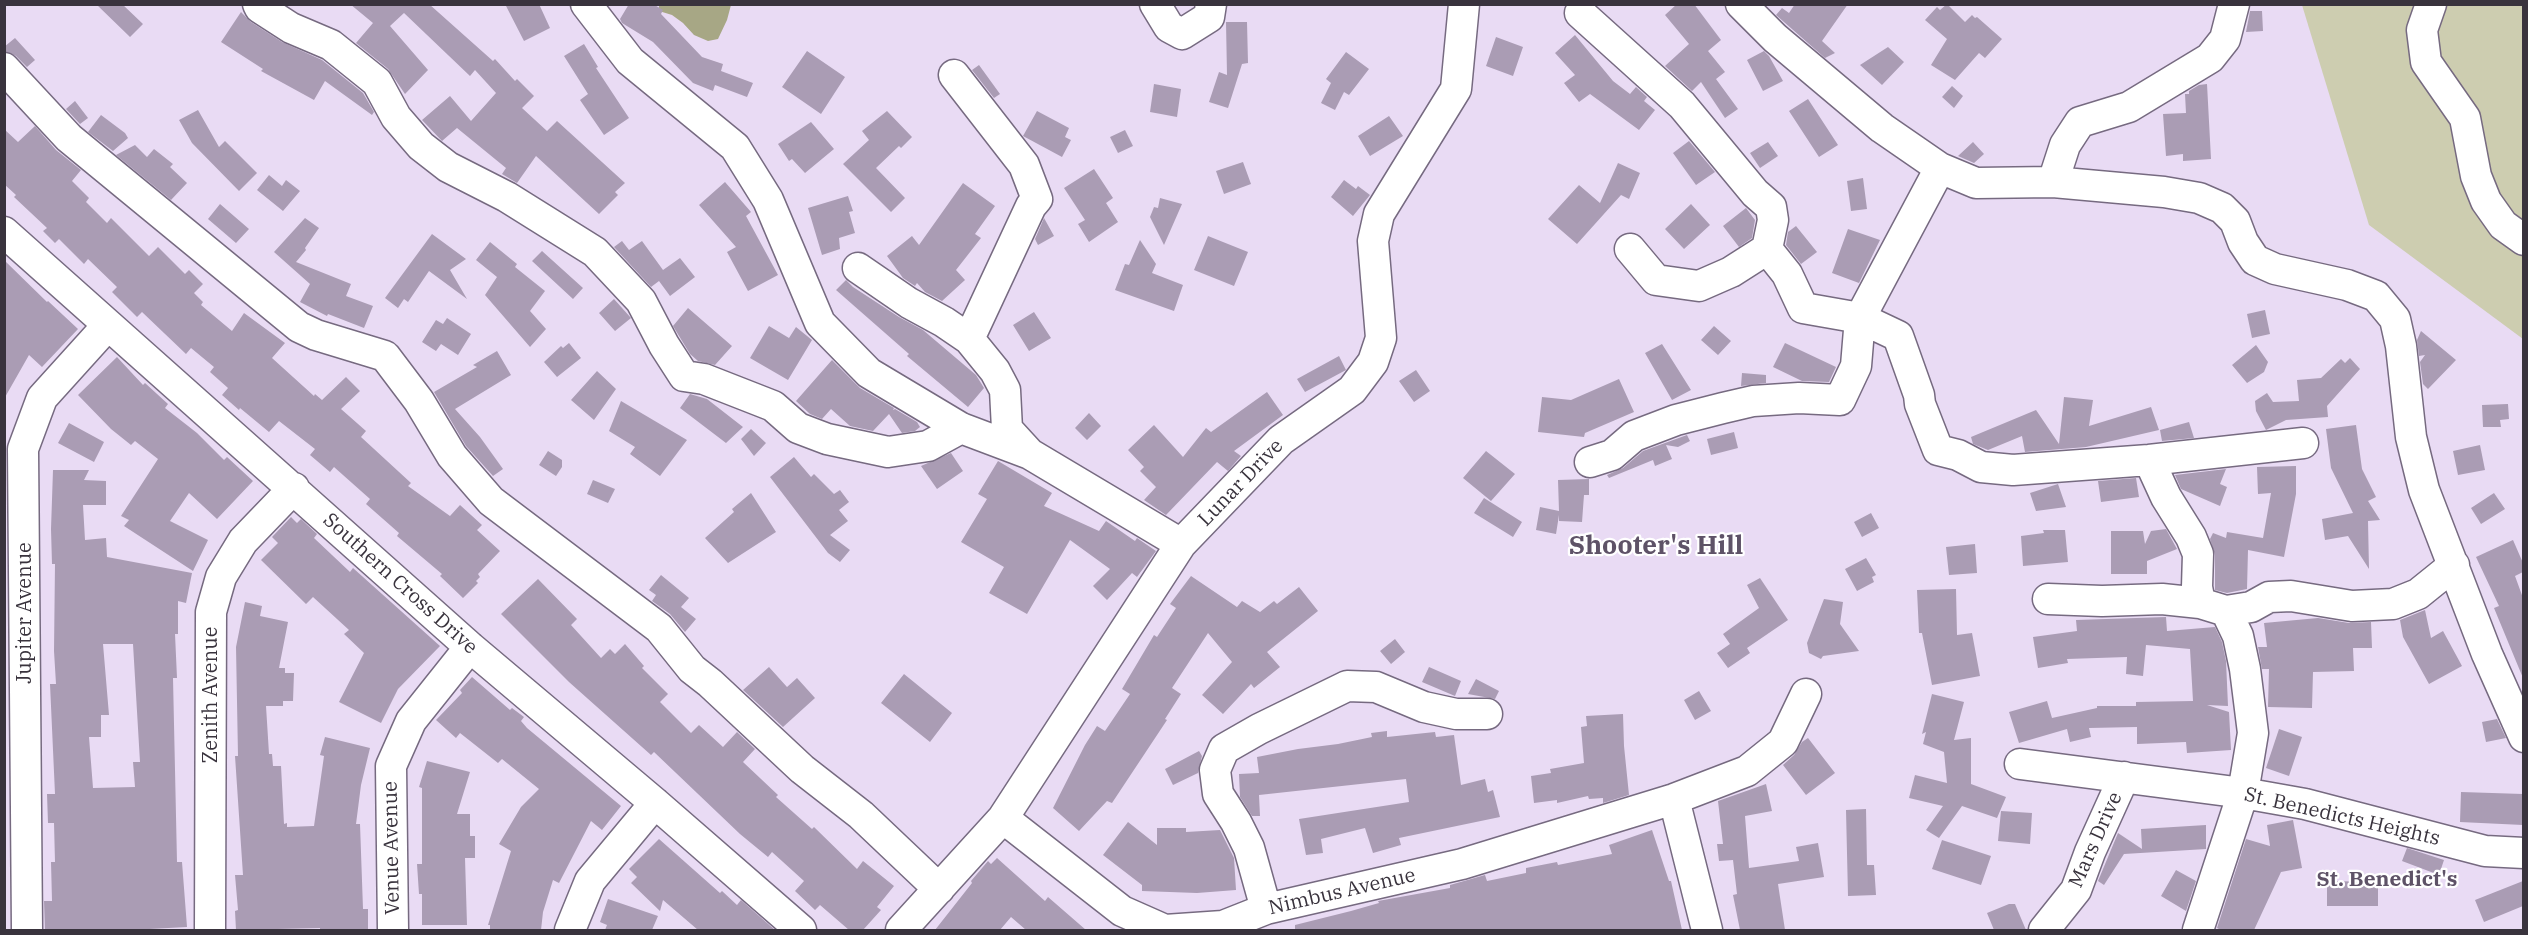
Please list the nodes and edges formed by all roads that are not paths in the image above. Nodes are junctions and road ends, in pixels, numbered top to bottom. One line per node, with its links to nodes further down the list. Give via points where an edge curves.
1 (258, 4): 22 (street, via 291,28 331,45 378,82 396,117 421,146 448,167 507,196 595,252 641,302 684,376 704,379 773,406 798,428 827,439 888,452 928,446)
2 (586, 4): 22 (street, via 630,61 735,147 768,200 820,323 869,373)
3 (1155, 4): 4 (street, via 1169,27 1182,34 1209,18)
4 (1211, 4)
5 (1464, 4): 28 (street, Lunar Drive, via 1456,89 1379,214 1372,241 1381,338 1373,362 1352,390 1281,440)
6 (1741, 4): 12 (street, via 1775,38 1882,128)
7 (2234, 4): 13 (street, via 2225,39 2210,58 2129,107 2080,122 2065,145)
8 (2431, 4): 15 (street, via 2422,30 2426,62 2465,118 2476,176 2486,201 2503,225)
9 (1580, 13): 17 (street, via 1682,105 1771,207 1773,220)
10 (4, 68): 43 (street, via 69,138 299,327 385,356 452,456 491,501 659,628 692,669 802,769 861,815)
11 (954, 75): 21 (street, via 1024,165 1038,200 1031,206)
12 (1940, 168): 13 (street, via 1976,183); 19 (street)
13 (2053, 182): 29 (street, via 2199,198 2222,208 2235,221 2255,260 2376,296 2395,319 2411,437 2424,490)
14 (4, 232): 20 (street, Southern Cross Drive)
15 (2523, 240)
16 (1630, 249): 17 (street, via 1656,280 1699,286)
17 (1767, 249): 19 (street, via 1787,274 1803,308)
18 (858, 268): 21 (street)
19 (1860, 318): 25 (street, via 1898,336 1938,450 1981,467 2013,470); 26 (street, via 1856,366 1839,400 1753,401 1723,408 1634,436 1612,455)
20 (108, 325): 27 (street, Southern Cross Drive); 45 (street, Jupiter Avenue, via 42,398 23,449)
21 (969, 339): 24 (street, via 1005,390 1007,429)
22 (961, 428): 24 (street)
23 (2302, 442): 25 (street)
24 (1030, 454): 28 (street)
25 (2149, 460): 31 (street, via 2191,537 2198,554 2197,587)
26 (1590, 462)
27 (294, 488): 32 (street, Southern Cross Drive); 46 (street, Zenith Avenue, via 243,541 221,577 211,612)
28 (1181, 544): 41 (street, Lunar Drive)
29 (2454, 565): 31 (street, via 2418,594 2393,604 2352,606 2269,597 2251,607); 35 (street)
30 (2048, 599): 31 (street, via 2162,599)
31 (2213, 607): 38 (street, via 2238,636 2246,669 2253,734)
32 (470, 647): 40 (street, Southern Cross Drive); 47 (street, Venue Avenue, via 411,721 391,766)
33 (1806, 694): 39 (street, Nimbus Avenue, via 1783,742 1747,771)
34 (1487, 714): 44 (street, via 1456,714 1424,707 1376,687 1347,686 1224,749 1215,770 1218,794 1249,848)
35 (2523, 737)
36 (2020, 764): 37 (street, St. Benedicts Heights)
37 (2124, 777): 38 (street, St. Benedicts Heights); 52 (street, Mars Drive, via 2076,890)
38 (2243, 793): 42 (street, St. Benedicts Heights, via 2305,804 2485,851); 53 (street)
39 (1674, 799): 44 (street, Nimbus Avenue, via 1462,864); 51 (street)
40 (655, 803): 48 (street, via 590,880); 49 (street, Southern Cross Drive)
41 (1003, 818): 43 (street, Lunar Drive); 44 (street, Nimbus Avenue, via 1122,911 1166,930 1223,926)
42 (2523, 853)
43 (939, 889): 50 (street, Lunar Drive)
44 (1266, 909)
45 (27, 930)
46 (210, 930)
47 (393, 930)
48 (570, 930)
49 (801, 930)
50 (901, 930)
51 (1707, 930)
52 (2044, 930)
53 (2198, 930)

